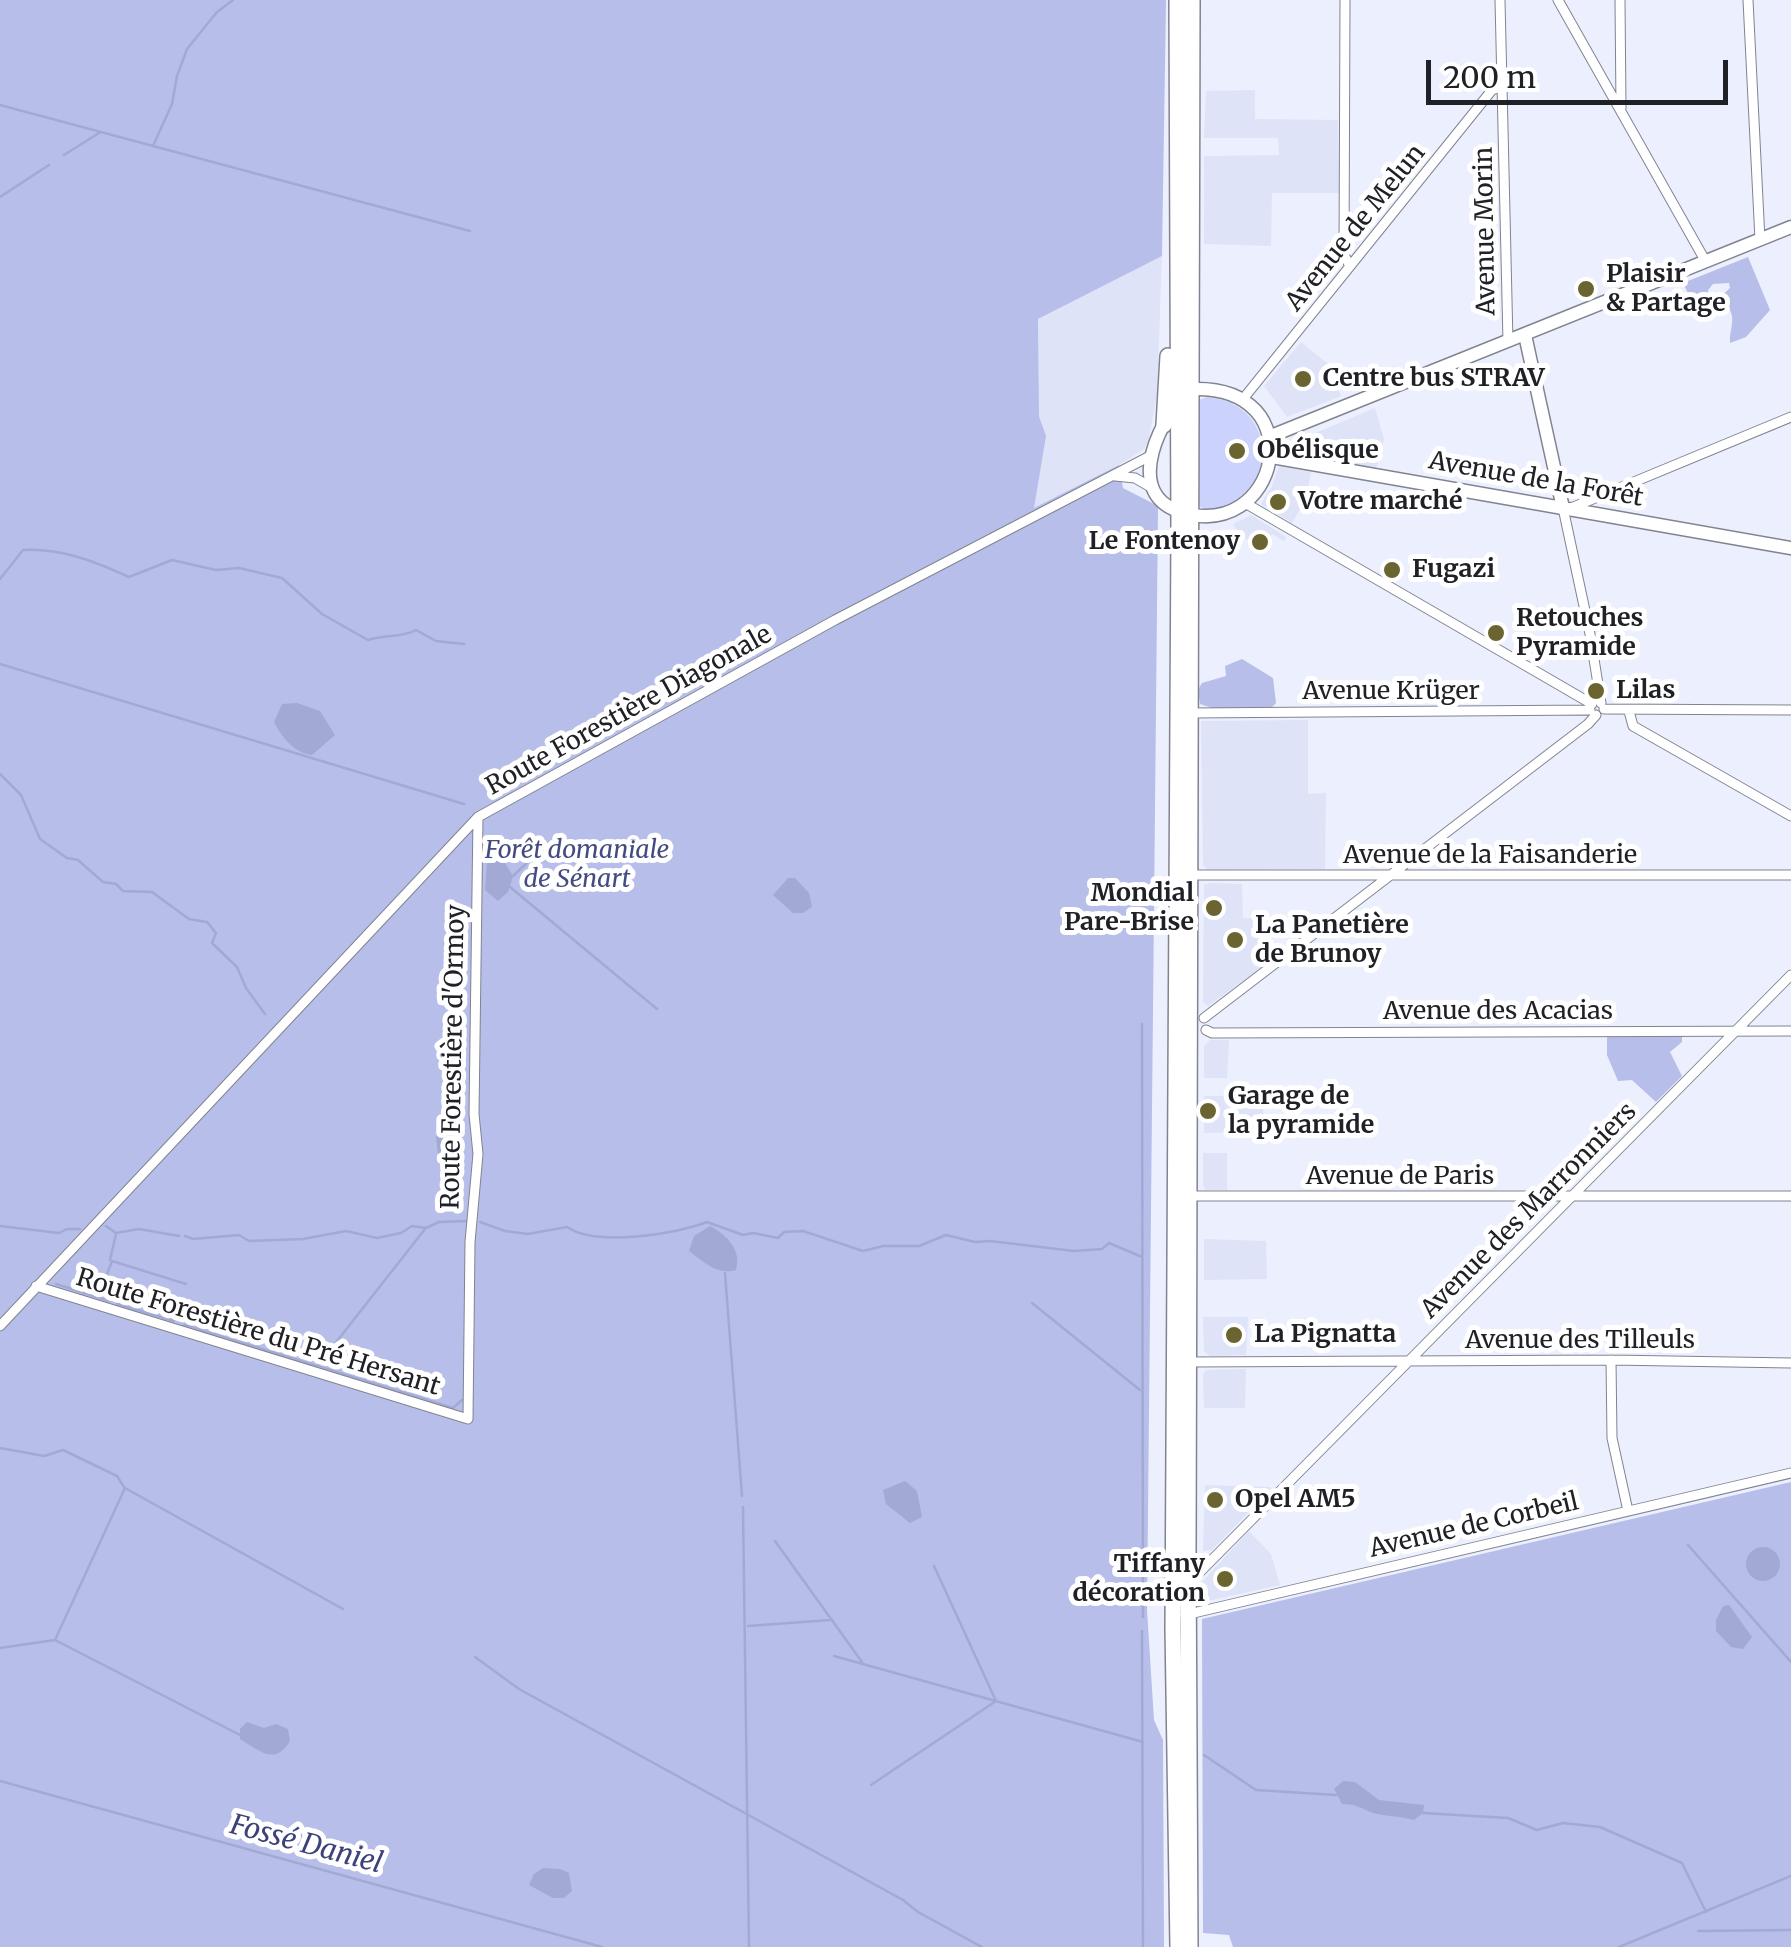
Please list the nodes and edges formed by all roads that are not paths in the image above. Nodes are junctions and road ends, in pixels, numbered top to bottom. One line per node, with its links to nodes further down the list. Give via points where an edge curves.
1 (1177, 0): 14 (main road)
2 (1192, 0): 17 (main road)
3 (1344, 0): 13 (street, via 1344,255)
4 (1500, 0): 8 (street, Avenue Morin)
5 (1558, 0): 9 (street)
6 (1620, 0): 9 (street)
7 (1748, 0): 11 (street)
8 (1503, 86): 13 (street, Avenue de Melun, via 1492,90); 16 (street, Avenue Morin)
9 (1621, 111): 12 (street)
10 (1791, 227): 11 (main road)
11 (1760, 240): 12 (main road)
12 (1706, 262): 15 (main road)
13 (1350, 266): 18 (street, Avenue de Melun)
14 (1178, 324): 19 (main road); 21 (main road, via 1170,338)
15 (1525, 335): 16 (main road); 28 (main road)
16 (1508, 342): 22 (main road)
17 (1191, 389): 18 (main road); 19 (main road); 29 (main road)
18 (1244, 399): 22 (main road)
19 (1177, 401): 21 (main road); 29 (main road)
20 (1791, 417): 28 (street)
21 (1164, 424): 23 (main road)
22 (1271, 436): 24 (main road)
23 (1152, 455): 25 (street, Route Forestière Diagonale); 26 (main road)
24 (1272, 457): 27 (main road); 28 (main road, Avenue de la Forêt)
25 (1115, 476): 26 (street); 35 (street, Route Forestière Diagonale)
26 (1154, 490): 29 (main road)
27 (1246, 502): 29 (main road, via 1225,513); 31 (street)
28 (1567, 508): 30 (main road, Avenue de la Forêt); 31 (street)
29 (1185, 513): 34 (main road); 58 (main road)
30 (1791, 548)
31 (1597, 708): 33 (street, Avenue Krüger); 34 (street, Avenue Krüger); 39 (street)
32 (1791, 710): 33 (street, Avenue Krüger)
33 (1629, 711): 36 (street, via 1633,726)
34 (1191, 714): 38 (main road)
35 (478, 816): 49 (street, Route Forestière Diagonale); 55 (street, Route Forestière d'Ormoy, via 478,1154)
36 (1791, 816)
37 (1791, 874): 39 (street, Avenue de la Faisanderie)
38 (1190, 875): 39 (street, Avenue de la Faisanderie); 41 (main road)
39 (1392, 876): 41 (street)
40 (1791, 975): 43 (street, Avenue des Marronniers)
41 (1197, 1013): 42 (street); 45 (main road)
42 (1206, 1030): 43 (street, Avenue des Acacias); 45 (street)
43 (1736, 1031): 44 (street, Avenue des Acacias); 48 (street, Avenue des Marronniers)
44 (1791, 1031)
45 (1190, 1039): 46 (main road)
46 (1189, 1196): 48 (street, Avenue de Paris); 53 (main road)
47 (1791, 1196): 48 (street, Avenue de Paris)
48 (1572, 1197): 52 (street, Avenue des Marronniers)
49 (36, 1286): 50 (street, Route Forestière Diagonale); 55 (street, Route Forestière du Pré Hersant)
50 (0, 1326)
51 (1611, 1360): 52 (street, Avenue des Tilleuls); 54 (street, Avenue des Tilleuls); 57 (street, via 1612,1438)
52 (1408, 1361): 53 (street, Avenue des Tilleuls); 59 (street, Avenue des Marronniers)
53 (1189, 1362): 58 (main road)
54 (1791, 1363)
55 (468, 1419)
56 (1791, 1473): 57 (street, Avenue de Corbeil)
57 (1628, 1511): 61 (street, Avenue de Corbeil)
58 (1181, 1547): 59 (street); 60 (main road); 62 (main road)
59 (1211, 1560): 60 (street, Avenue des Marronniers)
60 (1188, 1584): 61 (main road)
61 (1188, 1613): 62 (street); 64 (main road)
62 (1173, 1628): 63 (main road)
63 (1178, 1947)
64 (1190, 1947)

